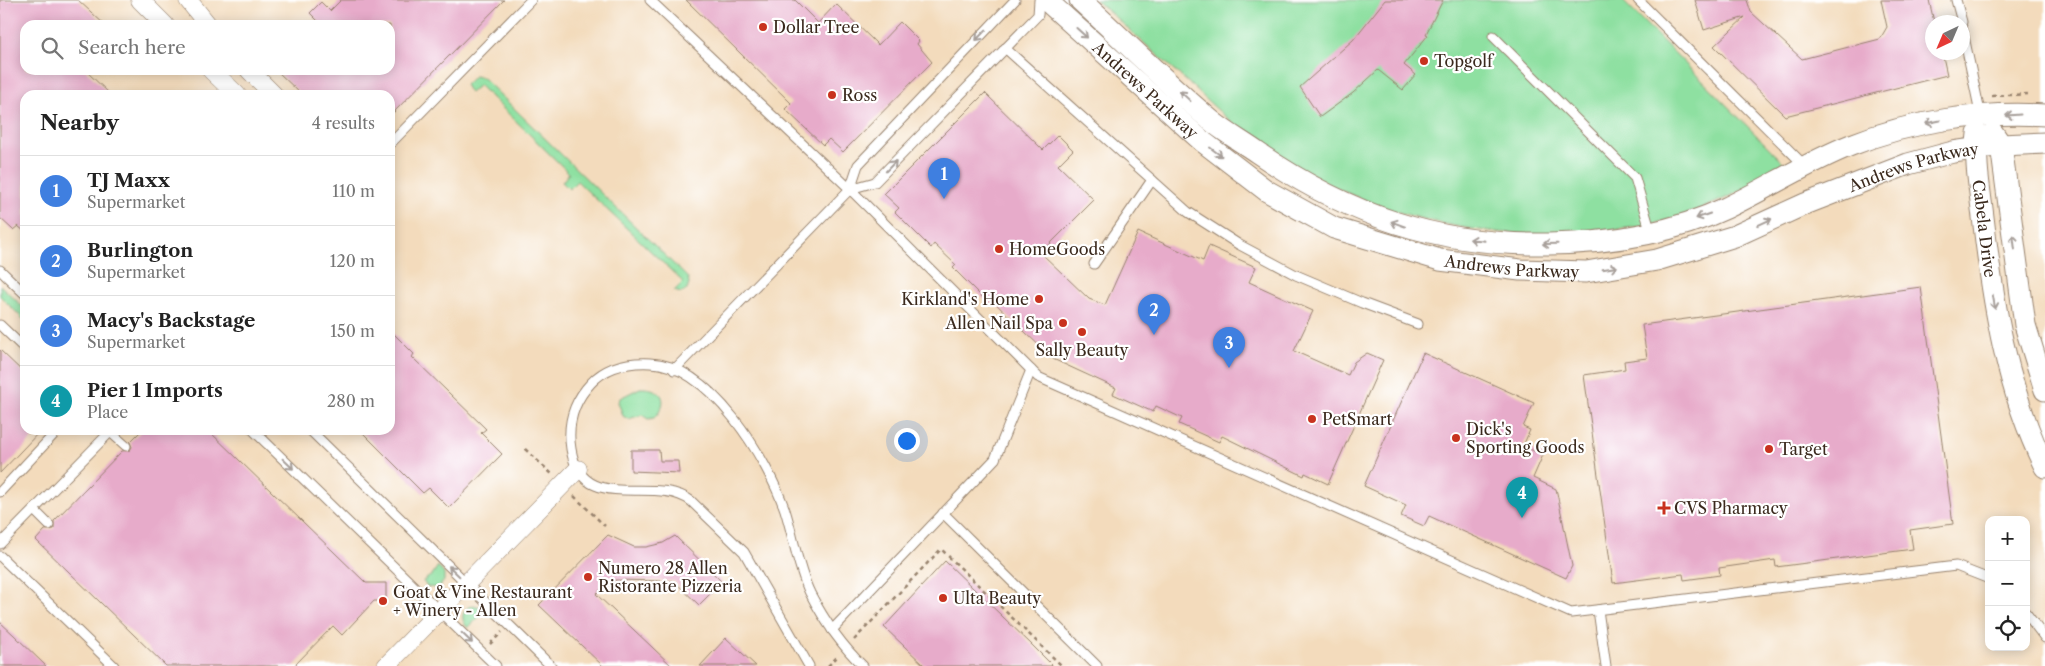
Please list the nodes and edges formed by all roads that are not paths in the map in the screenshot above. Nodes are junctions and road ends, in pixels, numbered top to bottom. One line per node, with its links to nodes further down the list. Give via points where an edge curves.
1 (140, 0): 12 (street)
2 (188, 0): 13 (street)
3 (531, 0): 23 (lane)
4 (650, 0): 29 (lane)
5 (1015, 0): 29 (lane, one-way to 29, via 858,165)
6 (1039, 0): 15 (lane, via 1038,15)
7 (1046, 0): 32 (street, Andrews Parkway, one-way to 32, via 1202,141 1267,191 1334,228)
8 (1080, 0): 31 (street, Andrews Parkway, one-way to 8, via 1345,205 1281,168 1215,124)
9 (1638, 0): 27 (lane)
10 (1956, 0): 11 (lane)
11 (1960, 15)
12 (160, 20)
13 (204, 20)
14 (1493, 36): 30 (lane, via 1635,178)
15 (1005, 48): 28 (lane); 29 (lane, one-way to 15, via 875,182)
16 (1969, 60): 22 (lane)
17 (216, 75): 19 (street)
18 (254, 75): 20 (street)
19 (232, 90)
20 (269, 90)
21 (2045, 115): 22 (street, Andrews Parkway, one-way to 22)
22 (1981, 117): 25 (street, Cabela Drive); 26 (street, Cabela Drive); 27 (street, Andrews Parkway, one-way to 27, via 1945,119 1901,128 1850,145)
23 (395, 139)
24 (2045, 143): 25 (street, Andrews Parkway)
25 (2001, 145): 26 (street, Andrews Parkway); 41 (street, Cabela Drive, one-way to 25, via 2025,325)
26 (1976, 149): 32 (street, Andrews Parkway, one-way to 26, via 1520,270 1586,272 1657,260 1735,236 1805,204 1908,164); 48 (street, Cabela Drive, one-way to 48, via 1991,290 2000,336 2014,391)
27 (1806, 168): 30 (street, Andrews Parkway, one-way to 30, via 1724,209)
28 (1152, 180): 33 (lane); 36 (lane, via 1188,212 1263,259 1328,290)
29 (850, 189): 39 (lane); 40 (lane)
30 (1651, 233): 31 (street, Andrews Parkway, one-way to 31, via 1617,240 1537,244)
31 (1445, 237): 32 (street)
32 (1440, 260)
33 (1094, 264)
34 (0, 270): 35 (lane)
35 (20, 289)
36 (1418, 324)
37 (0, 325): 38 (lane)
38 (20, 344)
39 (674, 370): 49 (lane, via 656,363 634,362 614,367 594,380 584,391 571,420 570,438); 61 (lane, via 698,382 721,405 743,430 771,475 785,510 803,576)
40 (1030, 370): 52 (lane, via 995,459); 58 (lane, via 1038,377 1572,613)
41 (2045, 390)
42 (53, 435): 50 (lane)
43 (106, 435): 51 (lane)
44 (114, 435): 47 (lane)
45 (258, 435): 59 (lane, one-way to 59)
46 (315, 435): 57 (lane, one-way to 46)
47 (126, 446)
48 (2045, 467)
49 (578, 469): 57 (street); 67 (lane, via 587,479 605,489 666,490 691,500 744,552)
50 (0, 492)
51 (34, 510): 53 (lane); 54 (lane)
52 (943, 513): 61 (lane); 69 (lane)
53 (50, 525)
54 (0, 544)
55 (0, 556): 63 (lane)
56 (1985, 577): 58 (lane, via 1956,566)
57 (467, 583): 59 (street); 66 (lane)
58 (1598, 610): 70 (lane)
59 (440, 611): 64 (street); 65 (lane, one-way to 65)
60 (2030, 618): 62 (lane)
61 (832, 630): 68 (lane)
62 (2045, 638)
63 (114, 666)
64 (386, 666)
65 (496, 666)
66 (551, 666)
67 (809, 666)
68 (863, 666)
69 (1097, 666)
70 (1606, 666)

